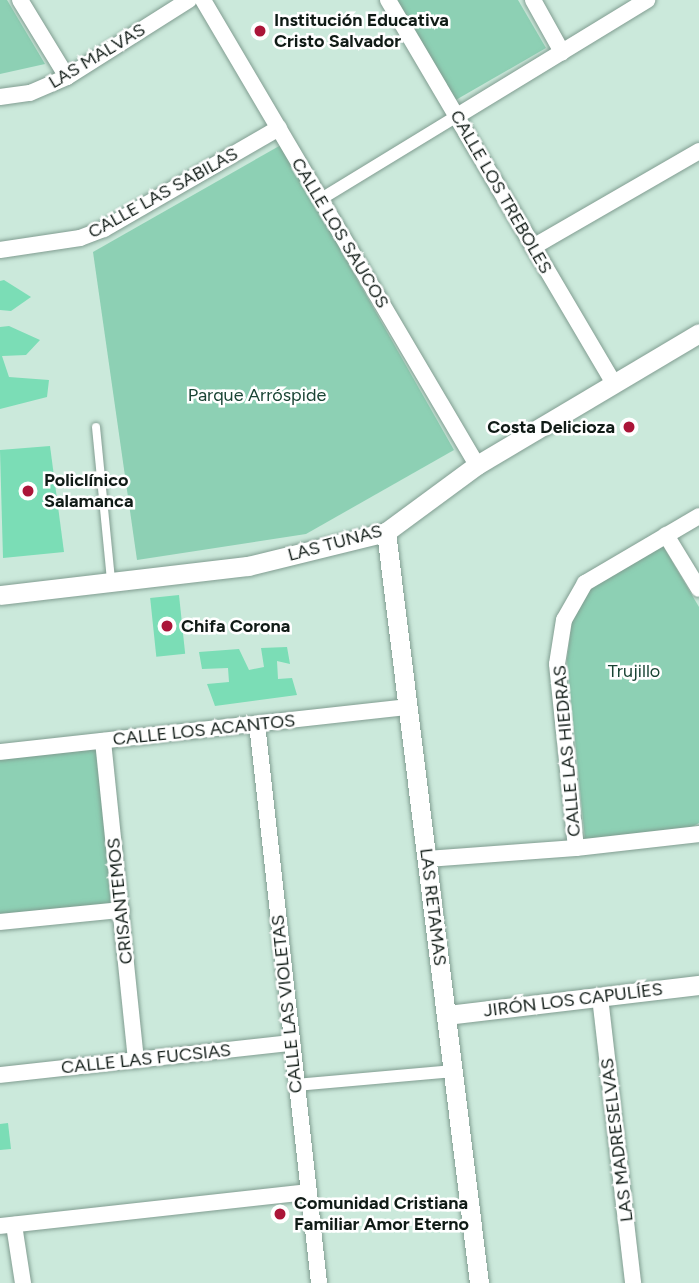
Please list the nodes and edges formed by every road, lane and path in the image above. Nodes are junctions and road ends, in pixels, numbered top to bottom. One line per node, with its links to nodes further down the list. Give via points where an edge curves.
1 (20, 0): 8 (street)
2 (188, 0): 8 (street, LAS MALVAS)
3 (203, 0): 11 (street, CALLE LOS SAUCOS)
4 (388, 0): 10 (street, CALLE LOS TREBOLES)
5 (533, 0): 7 (street)
6 (647, 0): 7 (street)
7 (562, 52): 10 (street)
8 (67, 77): 9 (street, LAS MALVAS, via 30,93)
9 (0, 97)
10 (457, 117): 13 (street); 14 (street, CALLE LOS TREBOLES)
11 (279, 128): 13 (street, CALLE LOS SAUCOS); 15 (street, CALLE LAS SABILAS, via 104,229 80,238)
12 (699, 151): 14 (street)
13 (321, 199): 19 (street, CALLE LOS SAUCOS)
14 (533, 247): 17 (street, CALLE LOS TREBOLES)
15 (0, 250)
16 (699, 333): 17 (street, LAS TUNAS)
17 (614, 384): 19 (street, LAS TUNAS)
18 (96, 427): 23 (lane)
19 (477, 465): 21 (street, LAS TUNAS)
20 (699, 516): 22 (street, CALLE LAS HIEDRAS)
21 (386, 532): 23 (street, LAS TUNAS, via 248,566); 26 (street, LAS RETAMAS)
22 (666, 535): 24 (street); 31 (street, CALLE LAS HIEDRAS, via 585,583 564,620 557,664)
23 (111, 583): 25 (street, LAS TUNAS)
24 (699, 589)
25 (0, 595)
26 (408, 707): 27 (street, CALLE LOS ACANTOS); 32 (street, LAS RETAMAS)
27 (257, 724): 28 (street, CALLE LOS ACANTOS); 38 (street, CALLE LAS VIOLETAS)
28 (103, 741): 29 (street, CALLE LOS ACANTOS); 33 (street, CRISANTEMOS)
29 (0, 752)
30 (699, 834): 31 (street)
31 (576, 848): 32 (street)
32 (427, 859): 37 (street, LAS RETAMAS)
33 (121, 910): 34 (street); 39 (street, CRISANTEMOS)
34 (0, 922)
35 (699, 985): 36 (street, JIRÓN LOS CAPULÍES)
36 (600, 997): 37 (street, JIRÓN LOS CAPULÍES); 48 (street, LAS MADRESELVAS)
37 (447, 1015): 40 (street, LAS RETAMAS)
38 (292, 1043): 39 (street, CALLE LAS FUCSIAS); 42 (street, CALLE LAS VIOLETAS)
39 (136, 1060): 41 (street, CALLE LAS FUCSIAS)
40 (453, 1071): 42 (street); 47 (street, LAS RETAMAS)
41 (0, 1075)
42 (296, 1085): 43 (street, CALLE LAS VIOLETAS)
43 (308, 1192): 44 (street); 46 (street, CALLE LAS VIOLETAS)
44 (7, 1225): 45 (street)
45 (23, 1283)
46 (319, 1283)
47 (479, 1283)
48 (633, 1283)

